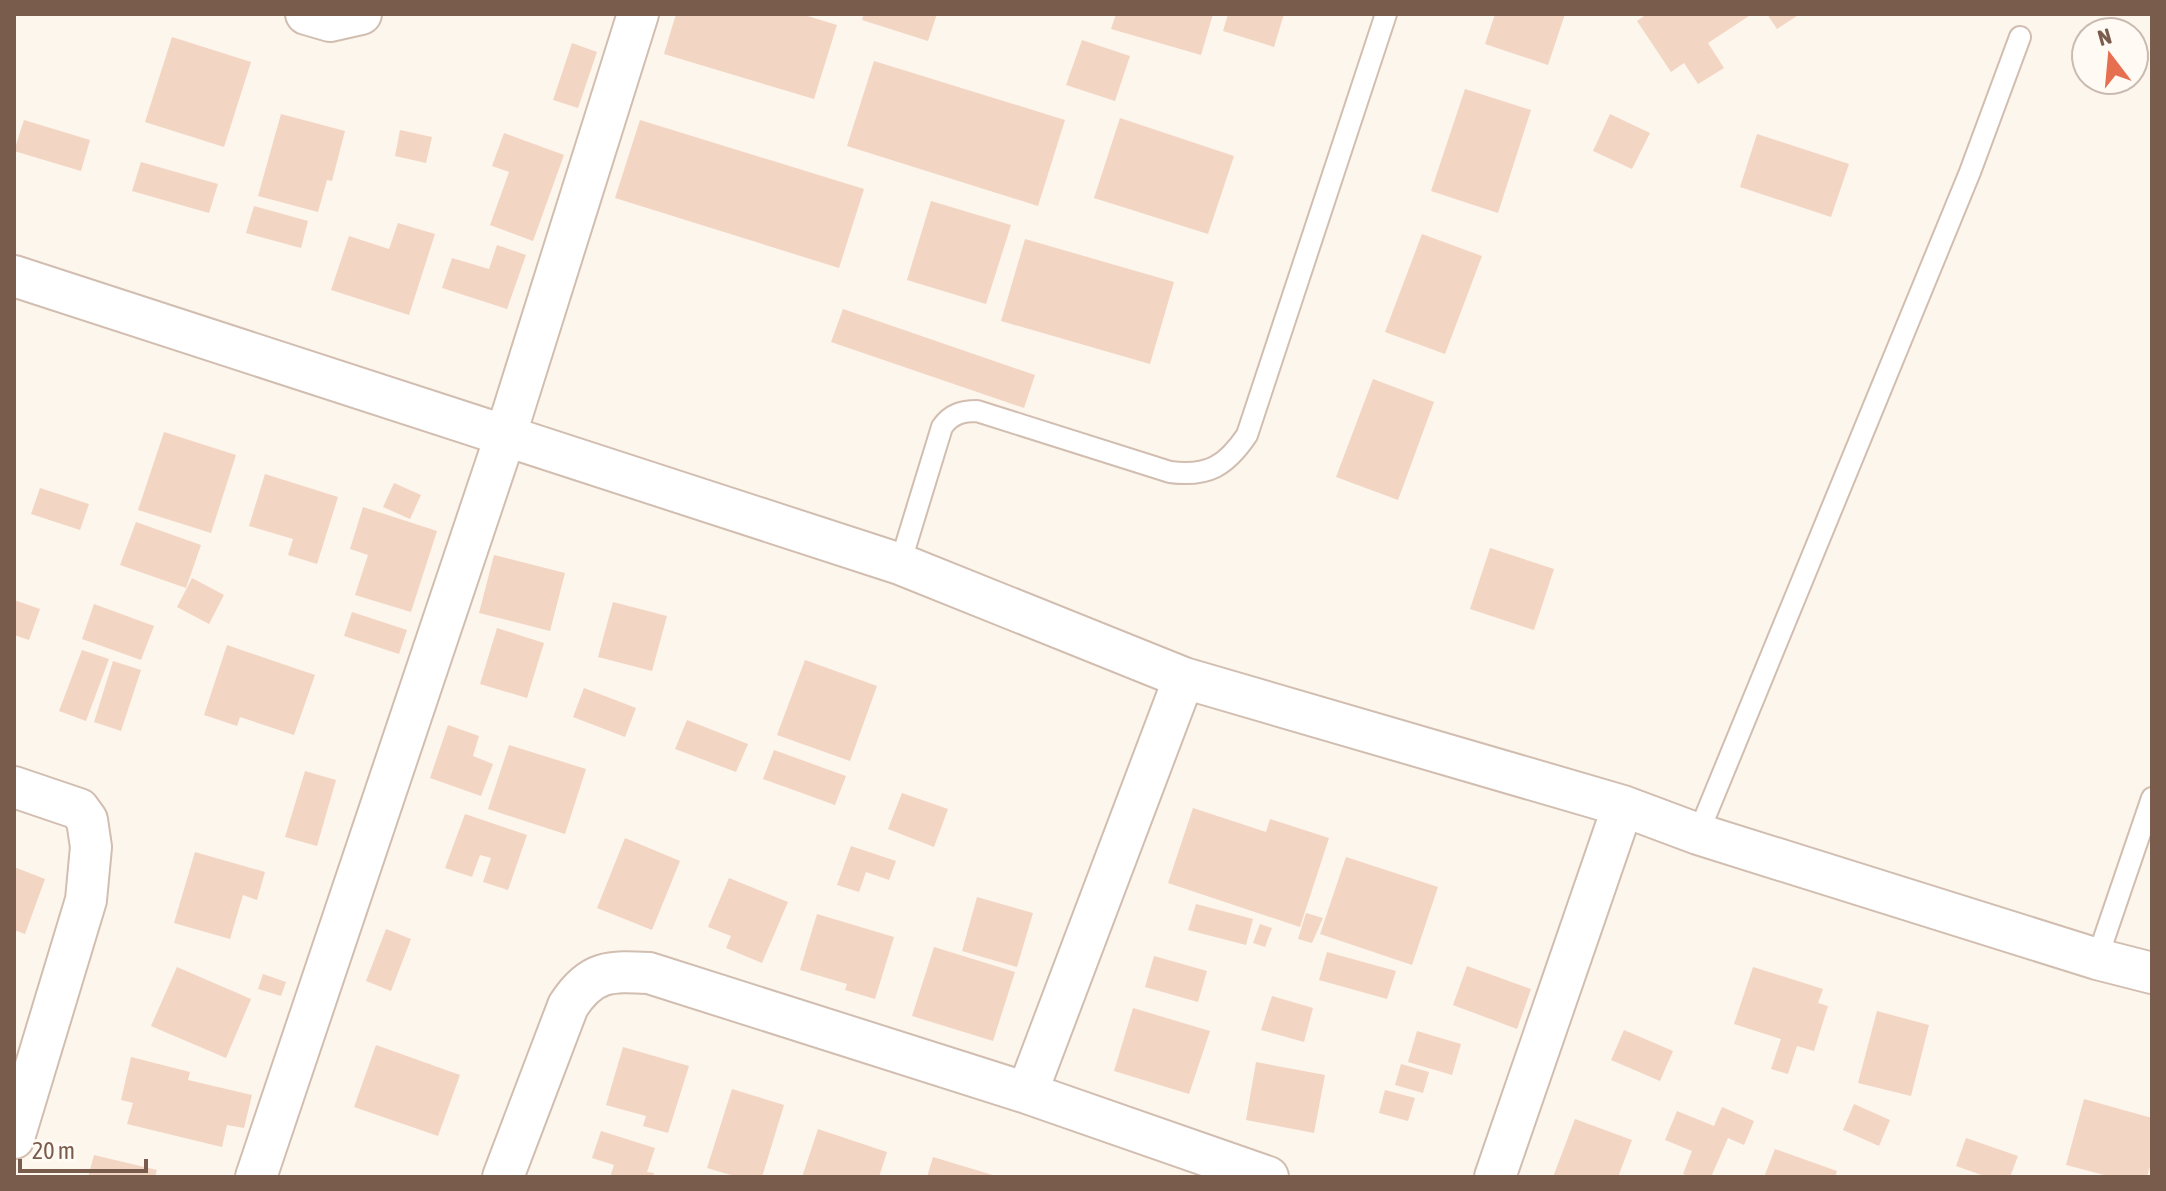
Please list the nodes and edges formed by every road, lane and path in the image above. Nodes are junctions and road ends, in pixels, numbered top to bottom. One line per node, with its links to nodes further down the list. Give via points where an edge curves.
1 (306, 14): 2 (street, via 330,21)
2 (361, 14)
3 (638, 14): 7 (street)
4 (1386, 14): 8 (lane, via 1247,435 1238,448 1213,469 1170,472 977,411 962,411 942,427)
5 (2020, 37): 13 (lane, via 1970,172)
6 (14, 276): 7 (street)
7 (505, 437): 8 (street); 18 (street)
8 (900, 564): 9 (street)
9 (1184, 678): 12 (street); 16 (street)
10 (14, 787): 17 (street, via 79,809 87,820 91,847 86,900)
11 (2152, 798): 14 (lane)
12 (1623, 806): 13 (street); 21 (street)
13 (1698, 834): 14 (street)
14 (2097, 959): 15 (street)
15 (2152, 973)
16 (1027, 1093): 19 (street, via 649,973 617,971 596,976 568,1006); 20 (street)
17 (14, 1138)
18 (256, 1177)
19 (503, 1177)
20 (1268, 1177)
21 (1495, 1177)

